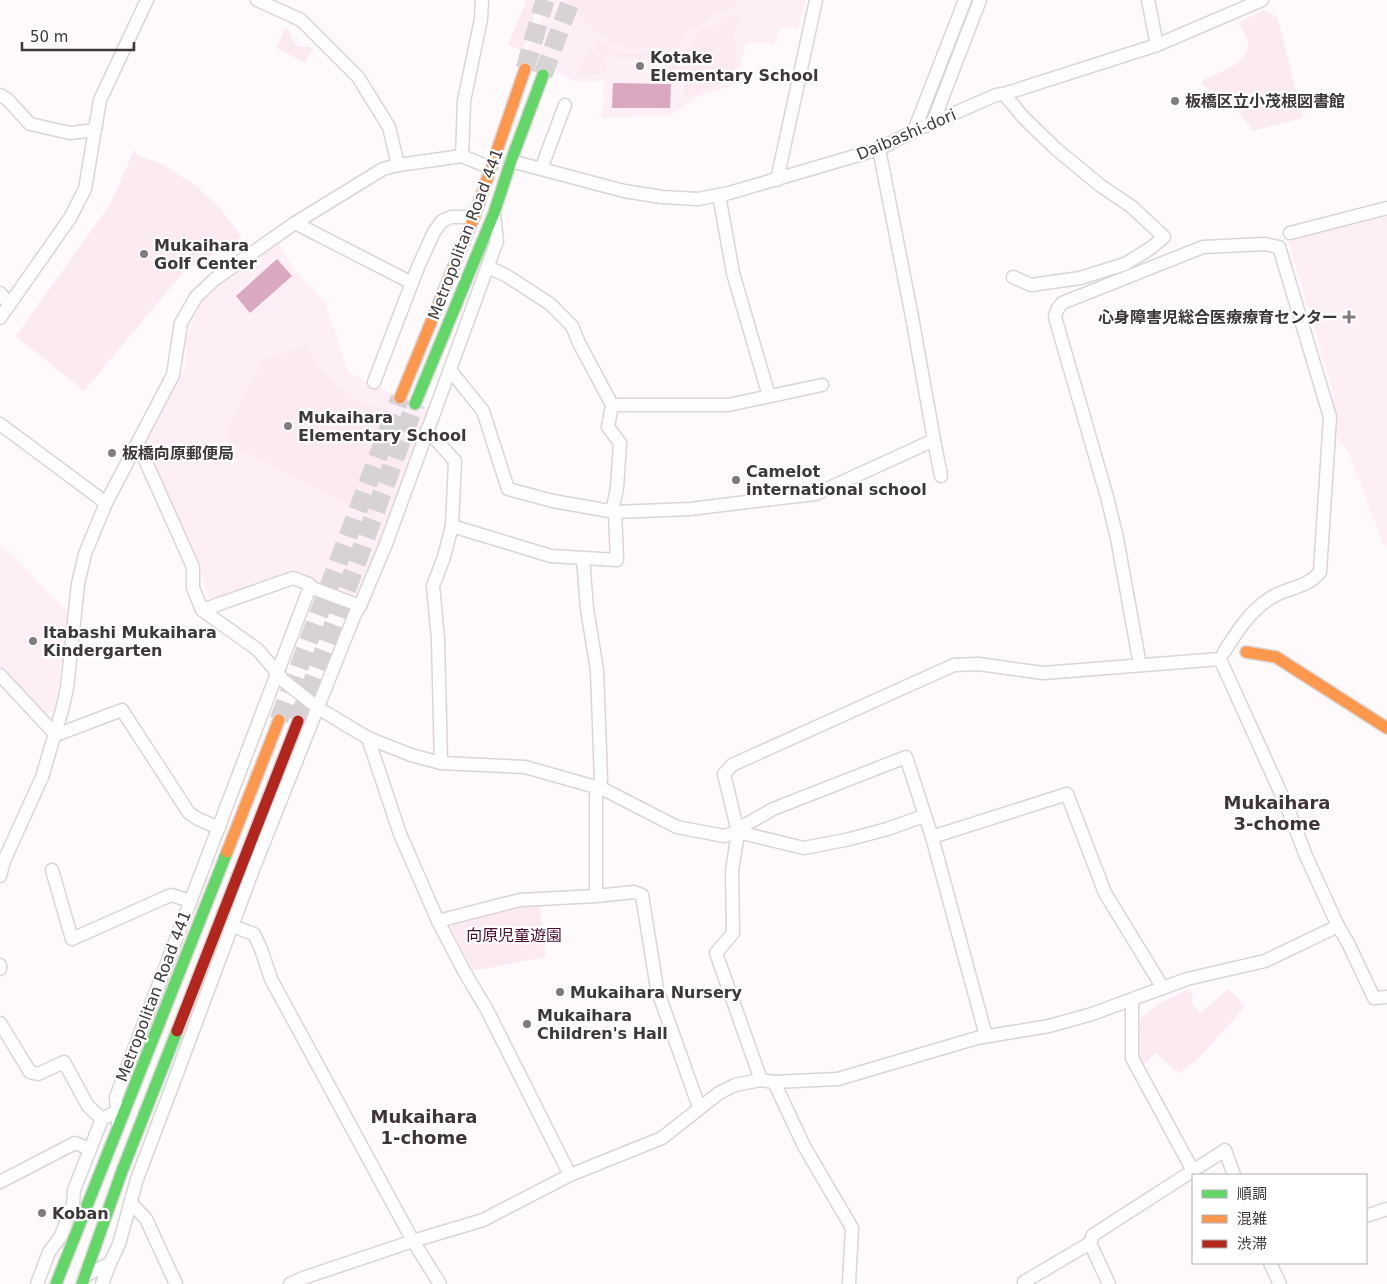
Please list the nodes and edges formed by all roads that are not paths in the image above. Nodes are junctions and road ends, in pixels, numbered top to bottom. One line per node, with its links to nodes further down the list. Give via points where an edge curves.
1 (147, 0): 16 (street, via 100,100)
2 (257, 0): 21 (street, via 301,20 358,77 389,127)
3 (482, 0): 19 (street, via 464,101)
4 (816, 0): 24 (street)
5 (965, 0): 17 (street)
6 (980, 0): 15 (street)
7 (1148, 0): 9 (street)
8 (1262, 0): 9 (street, Daibashi-dori)
9 (1157, 45): 12 (street, Daibashi-dori)
10 (525, 70): 22 (main road, Metropolitan Road 441)
11 (543, 75): 20 (main road, Metropolitan Road 441)
12 (1004, 94): 15 (street, Daibashi-dori, via 996,94); 32 (street, via 1056,149 1132,207 1164,237 1124,264 1080,278 1031,285)
13 (0, 95): 16 (street, via 30,124 70,133)
14 (565, 105): 23 (street)
15 (933, 122): 17 (street, Daibashi-dori)
16 (95, 130): 35 (street, via 84,189 70,218)
17 (914, 131): 18 (street, Daibashi-dori)
18 (879, 149): 24 (street, Daibashi-dori); 46 (street)
19 (462, 156): 21 (street); 22 (street)
20 (511, 161): 23 (street, Daibashi-dori); 27 (main road, Metropolitan Road 441)
21 (398, 165): 29 (street, via 383,170)
22 (491, 168): 28 (main road, Metropolitan Road 441)
23 (541, 169): 25 (street, Daibashi-dori, via 624,191 662,197 698,199)
24 (777, 180): 25 (street, Daibashi-dori)
25 (719, 195): 40 (street, via 733,272)
26 (1387, 208): 30 (street)
27 (494, 213): 31 (street, via 497,241); 42 (main road, Metropolitan Road 441)
28 (474, 217): 33 (street, via 451,217 442,221); 41 (main road, Metropolitan Road 441)
29 (295, 223): 33 (street); 47 (street, via 215,279 196,297 182,323 173,375)
30 (1290, 233)
31 (488, 267): 37 (street); 43 (street, via 550,304 572,326)
32 (1013, 277)
33 (412, 283): 38 (street)
34 (0, 293): 35 (street)
35 (9, 304): 36 (street)
36 (0, 318)
37 (450, 370): 45 (street); 50 (street, via 483,411 508,489)
38 (374, 382)
39 (822, 385): 40 (street)
40 (769, 396): 43 (street, via 728,405)
41 (400, 398)
42 (415, 404)
43 (612, 405): 50 (street, via 608,427 620,443)
44 (0, 424): 49 (street)
45 (427, 430): 51 (street, via 455,461); 54 (street)
46 (934, 440): 48 (street); 50 (street, via 816,494 690,508)
47 (136, 446): 49 (street); 55 (street, via 193,567 193,588)
48 (941, 476)
49 (106, 503): 65 (street, via 85,554 78,584 67,688)
50 (613, 512): 52 (street, via 617,560)
51 (452, 526): 52 (street, via 551,556); 67 (street, via 433,586 438,639)
52 (583, 559): 68 (street, via 597,670)
53 (310, 587): 54 (street); 55 (street, via 293,578); 59 (street)
54 (360, 606): 61 (street)
55 (202, 610): 59 (street, via 258,650)
56 (1246, 652): 57 (street); 64 (main road, via 1276,657)
57 (1222, 655): 58 (street); 58 (street, via 1240,626 1269,598 1313,581 1320,572 1330,417 1279,246 1265,244 1203,247 1062,303 1056,310 1055,318 1118,538); 80 (street)
58 (1140, 665): 71 (street, via 1042,672 978,664 954,665 732,765 724,774)
59 (278, 673): 61 (street); 70 (street)
60 (0, 675): 65 (street)
61 (318, 708): 66 (street); 79 (street)
62 (279, 720): 90 (main road, Metropolitan Road 441)
63 (298, 721): 103 (main road, via 122,1171)
64 (1387, 728)
65 (56, 735): 70 (street, via 122,710 189,813); 73 (street, via 42,777)
66 (368, 738): 67 (street); 78 (street, via 400,834)
67 (441, 763): 68 (street, via 526,767)
68 (599, 788): 71 (street, via 677,827 724,836); 76 (street, via 596,795)
69 (924, 816): 71 (street, via 850,839 804,848); 71 (street, via 906,757 773,809); 72 (street)
70 (219, 828): 77 (street)
71 (738, 832): 86 (street, via 732,871 733,933 716,953)
72 (932, 837): 81 (street, via 1067,794 1105,893); 85 (street)
73 (2, 861): 75 (street)
74 (52, 870): 77 (street, via 72,939 171,895)
75 (0, 876)
76 (596, 896): 78 (street, via 520,900); 87 (street, via 634,892 642,895 657,989)
77 (191, 901): 88 (street, via 116,1097)
78 (438, 921): 93 (street)
79 (232, 926): 96 (street, via 140,1171); 99 (street, via 254,934 271,979)
80 (1338, 926): 81 (street, via 1265,961 1187,979); 82 (street, via 1374,998)
81 (1163, 988): 83 (street)
82 (1387, 997)
83 (1132, 1000): 85 (street, via 1049,1026); 92 (street, via 1132,1058)
84 (0, 1023): 89 (street, via 30,1072 38,1074 64,1062 88,1106)
85 (986, 1036): 86 (street, via 838,1079)
86 (768, 1081): 87 (street, via 735,1085); 110 (street, via 852,1228)
87 (699, 1107): 93 (street, via 662,1138)
88 (117, 1111): 89 (street); 90 (street)
89 (102, 1119): 91 (street)
90 (119, 1128): 105 (main road, Metropolitan Road 441)
91 (90, 1149): 95 (street, via 75,1143); 104 (street, via 74,1190 74,1204 61,1236 49,1252)
92 (1193, 1171): 94 (street, via 1224,1150); 100 (street, via 1093,1235)
93 (570, 1174): 99 (street, via 483,1220)
94 (1234, 1174)
95 (0, 1182)
96 (131, 1203): 101 (street); 107 (street, via 146,1219)
97 (1387, 1209): 98 (street)
98 (1367, 1216)
99 (413, 1240): 108 (street); 109 (street)
100 (1090, 1243): 111 (street); 112 (street)
101 (110, 1263): 103 (street); 106 (street)
102 (1270, 1264): 113 (street)
103 (83, 1280)
104 (37, 1284)
105 (56, 1284)
106 (102, 1284)
107 (176, 1284)
108 (290, 1284)
109 (440, 1284)
110 (850, 1284)
111 (1025, 1284)
112 (1109, 1284)
113 (1280, 1284)

